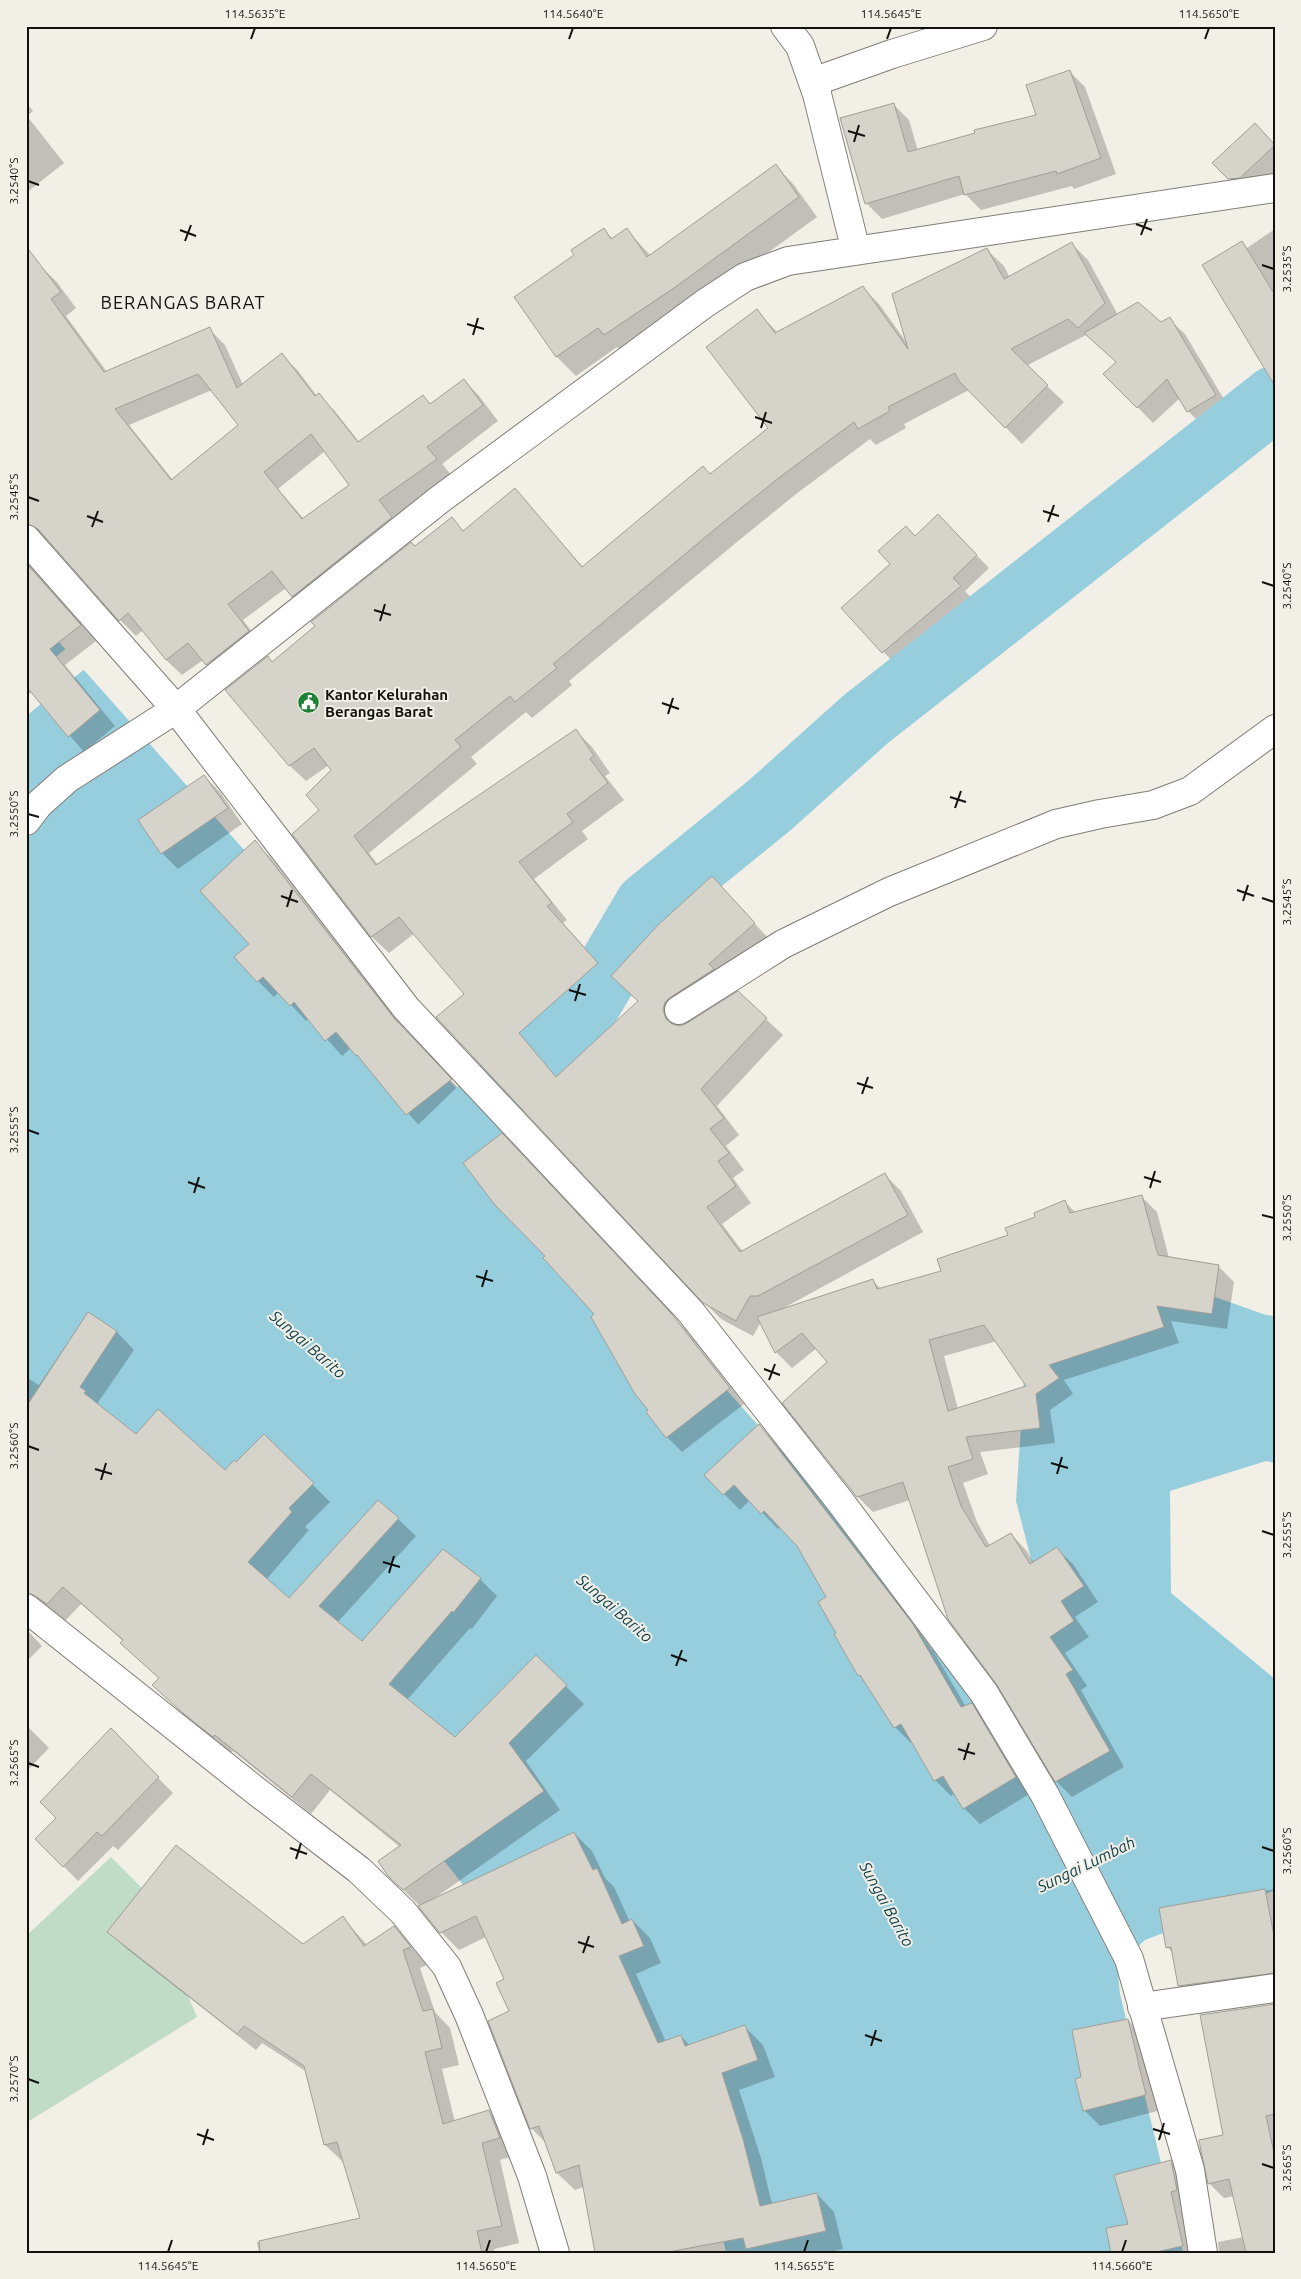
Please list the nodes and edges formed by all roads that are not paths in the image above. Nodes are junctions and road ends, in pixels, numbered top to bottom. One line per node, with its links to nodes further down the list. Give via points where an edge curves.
1 (785, 26): 3 (street, via 800,46)
2 (984, 26): 3 (street)
3 (813, 82): 5 (street)
4 (1275, 188): 5 (street)
5 (856, 251): 7 (street, via 788,261 745,277 704,304 439,500)
6 (26, 539): 7 (street)
7 (167, 715): 9 (street, via 67,779); 13 (street, via 406,1008 690,1311 839,1500 984,1694 1045,1795 1129,1959)
8 (1275, 729): 10 (street, via 1190,791 1153,805 1056,824 889,892 783,944)
9 (26, 821)
10 (679, 1010)
11 (26, 1608): 14 (street, via 359,1870 403,1912 447,1967 470,2015 532,2176)
12 (1275, 1988): 13 (street)
13 (1142, 2008): 15 (street, via 1190,2170)
14 (555, 2253)
15 (1203, 2253)

